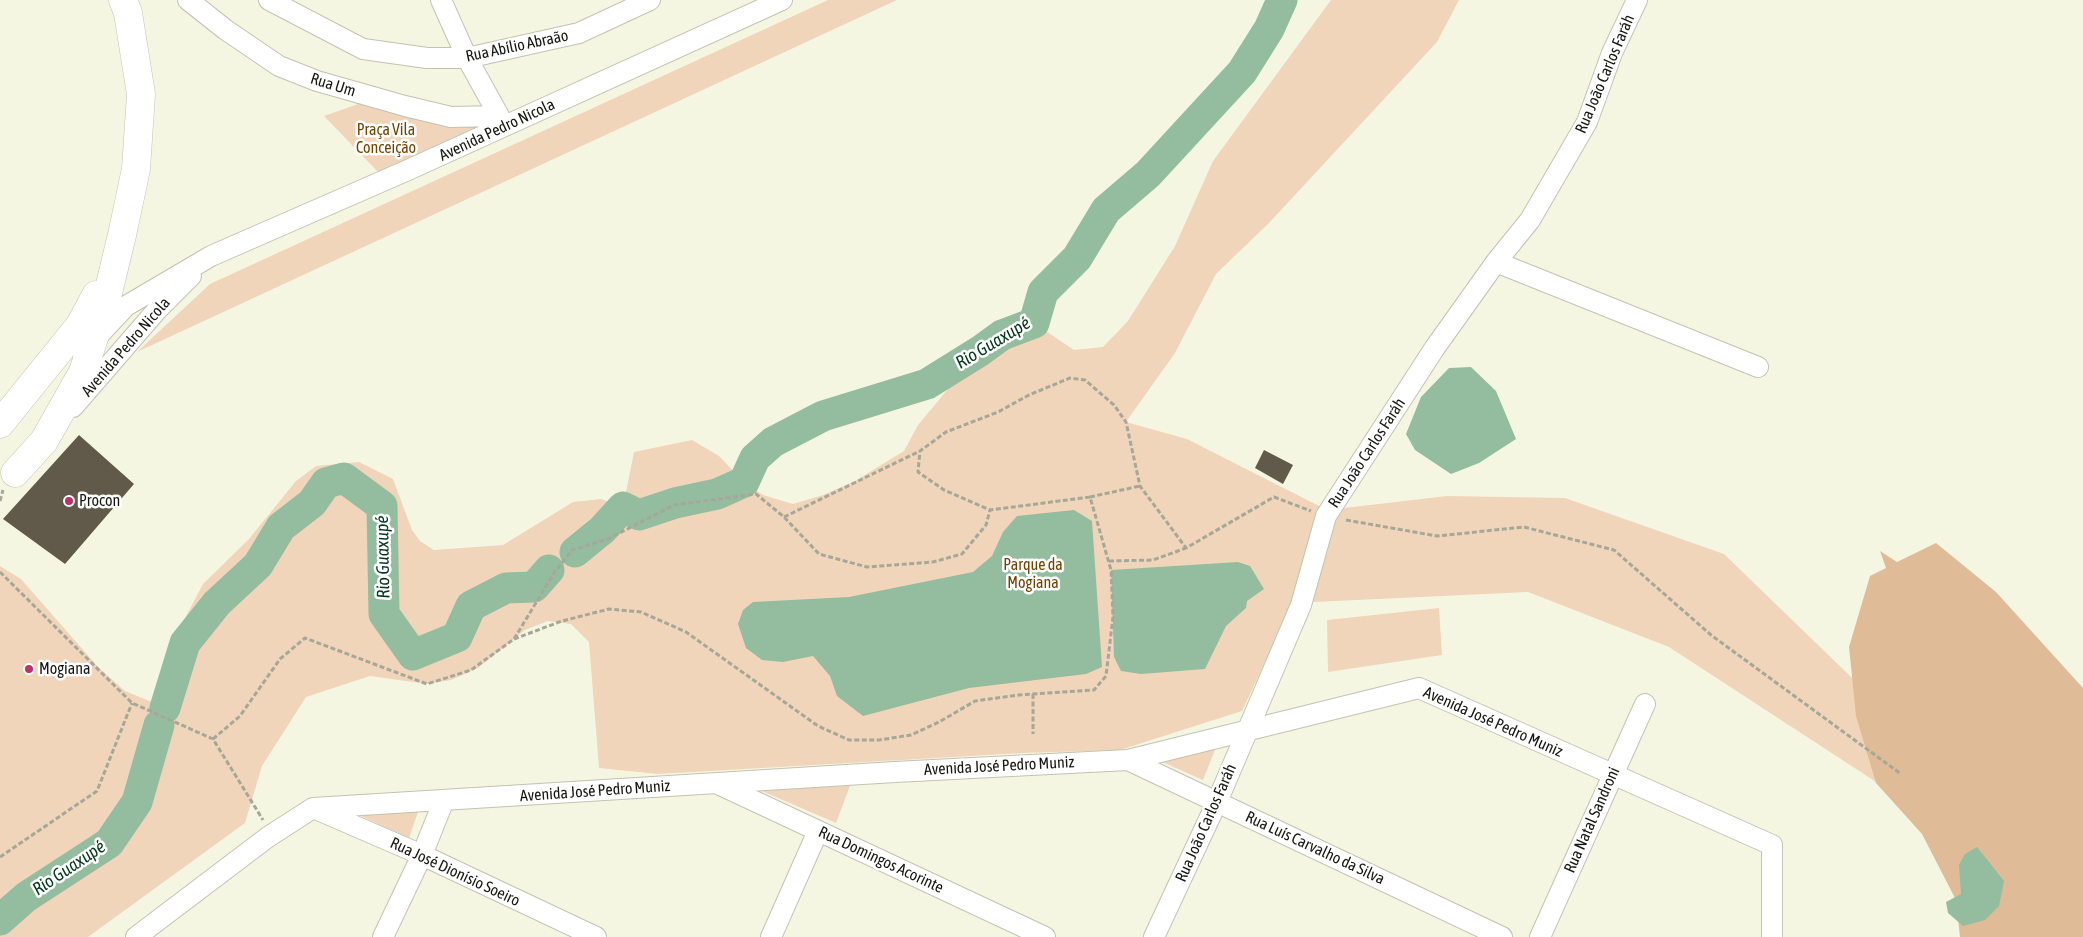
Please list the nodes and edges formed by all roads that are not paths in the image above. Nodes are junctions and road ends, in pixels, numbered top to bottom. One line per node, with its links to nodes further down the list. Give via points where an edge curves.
1 (123, 0): 13 (main road, via 141,94 136,169)
2 (188, 0): 10 (street, Rua Um, via 279,66 310,78 451,117)
3 (269, 0): 9 (street, Rua Abílio Abraão, via 363,49 427,58)
4 (441, 0): 9 (street)
5 (650, 0): 8 (street, Rua Abílio Abraão)
6 (782, 0): 10 (street, Avenida Pedro Nicola)
7 (1637, 0): 12 (street, Rua João Carlos Faráh, via 1612,53 1587,122 1530,220)
8 (615, 7): 9 (street, Rua Abílio Abraão, via 580,33)
9 (467, 58): 10 (street)
10 (502, 121): 11 (street, Avenida Pedro Nicola, via 408,170)
11 (211, 256): 14 (street, Avenida Pedro Nicola); 20 (street, Avenida Pedro Nicola, via 157,310)
12 (1496, 262): 17 (street); 23 (street, Rua João Carlos Faráh, via 1434,349 1326,516 1301,605)
13 (113, 265): 14 (main road); 16 (main road, via 80,325)
14 (116, 301): 15 (main road)
15 (94, 340): 16 (street, Avenida Pedro Nicola); 20 (main road, via 83,372)
16 (51, 362): 18 (main road)
17 (1758, 367)
18 (0, 424)
19 (0, 432): 21 (main road, via 12,441 18,462)
20 (44, 441): 21 (main road)
21 (5, 482)
22 (1645, 704): 25 (street, Rua Natal Sandroni)
23 (1247, 730): 24 (street, Avenida José Pedro Muniz); 25 (street, Avenida José Pedro Muniz, via 1419,688); 28 (street, Rua João Carlos Faráh)
24 (1128, 760): 26 (street, Avenida José Pedro Muniz); 28 (street, Rua Luís Carvalho da Silva)
25 (1613, 775): 39 (street, Rua Natal Sandroni); 40 (street, Avenida José Pedro Muniz, via 1772,845)
26 (716, 783): 27 (street, Avenida José Pedro Muniz); 30 (street, Rua Domingos Acorinte)
27 (444, 800): 29 (street, Avenida José Pedro Muniz); 31 (street)
28 (1217, 802): 37 (street, Rua João Carlos Faráh); 38 (street, Rua Luís Carvalho da Silva)
29 (313, 808): 31 (street, Rua José Dionísio Soeiro); 32 (street)
30 (818, 831): 35 (street); 36 (street, Rua Domingos Acorinte)
31 (422, 856): 33 (street); 34 (street, Rua José Dionísio Soeiro)
32 (136, 937)
33 (383, 937)
34 (596, 937)
35 (771, 937)
36 (1045, 937)
37 (1154, 937)
38 (1502, 937)
39 (1540, 937)
40 (1772, 937)

